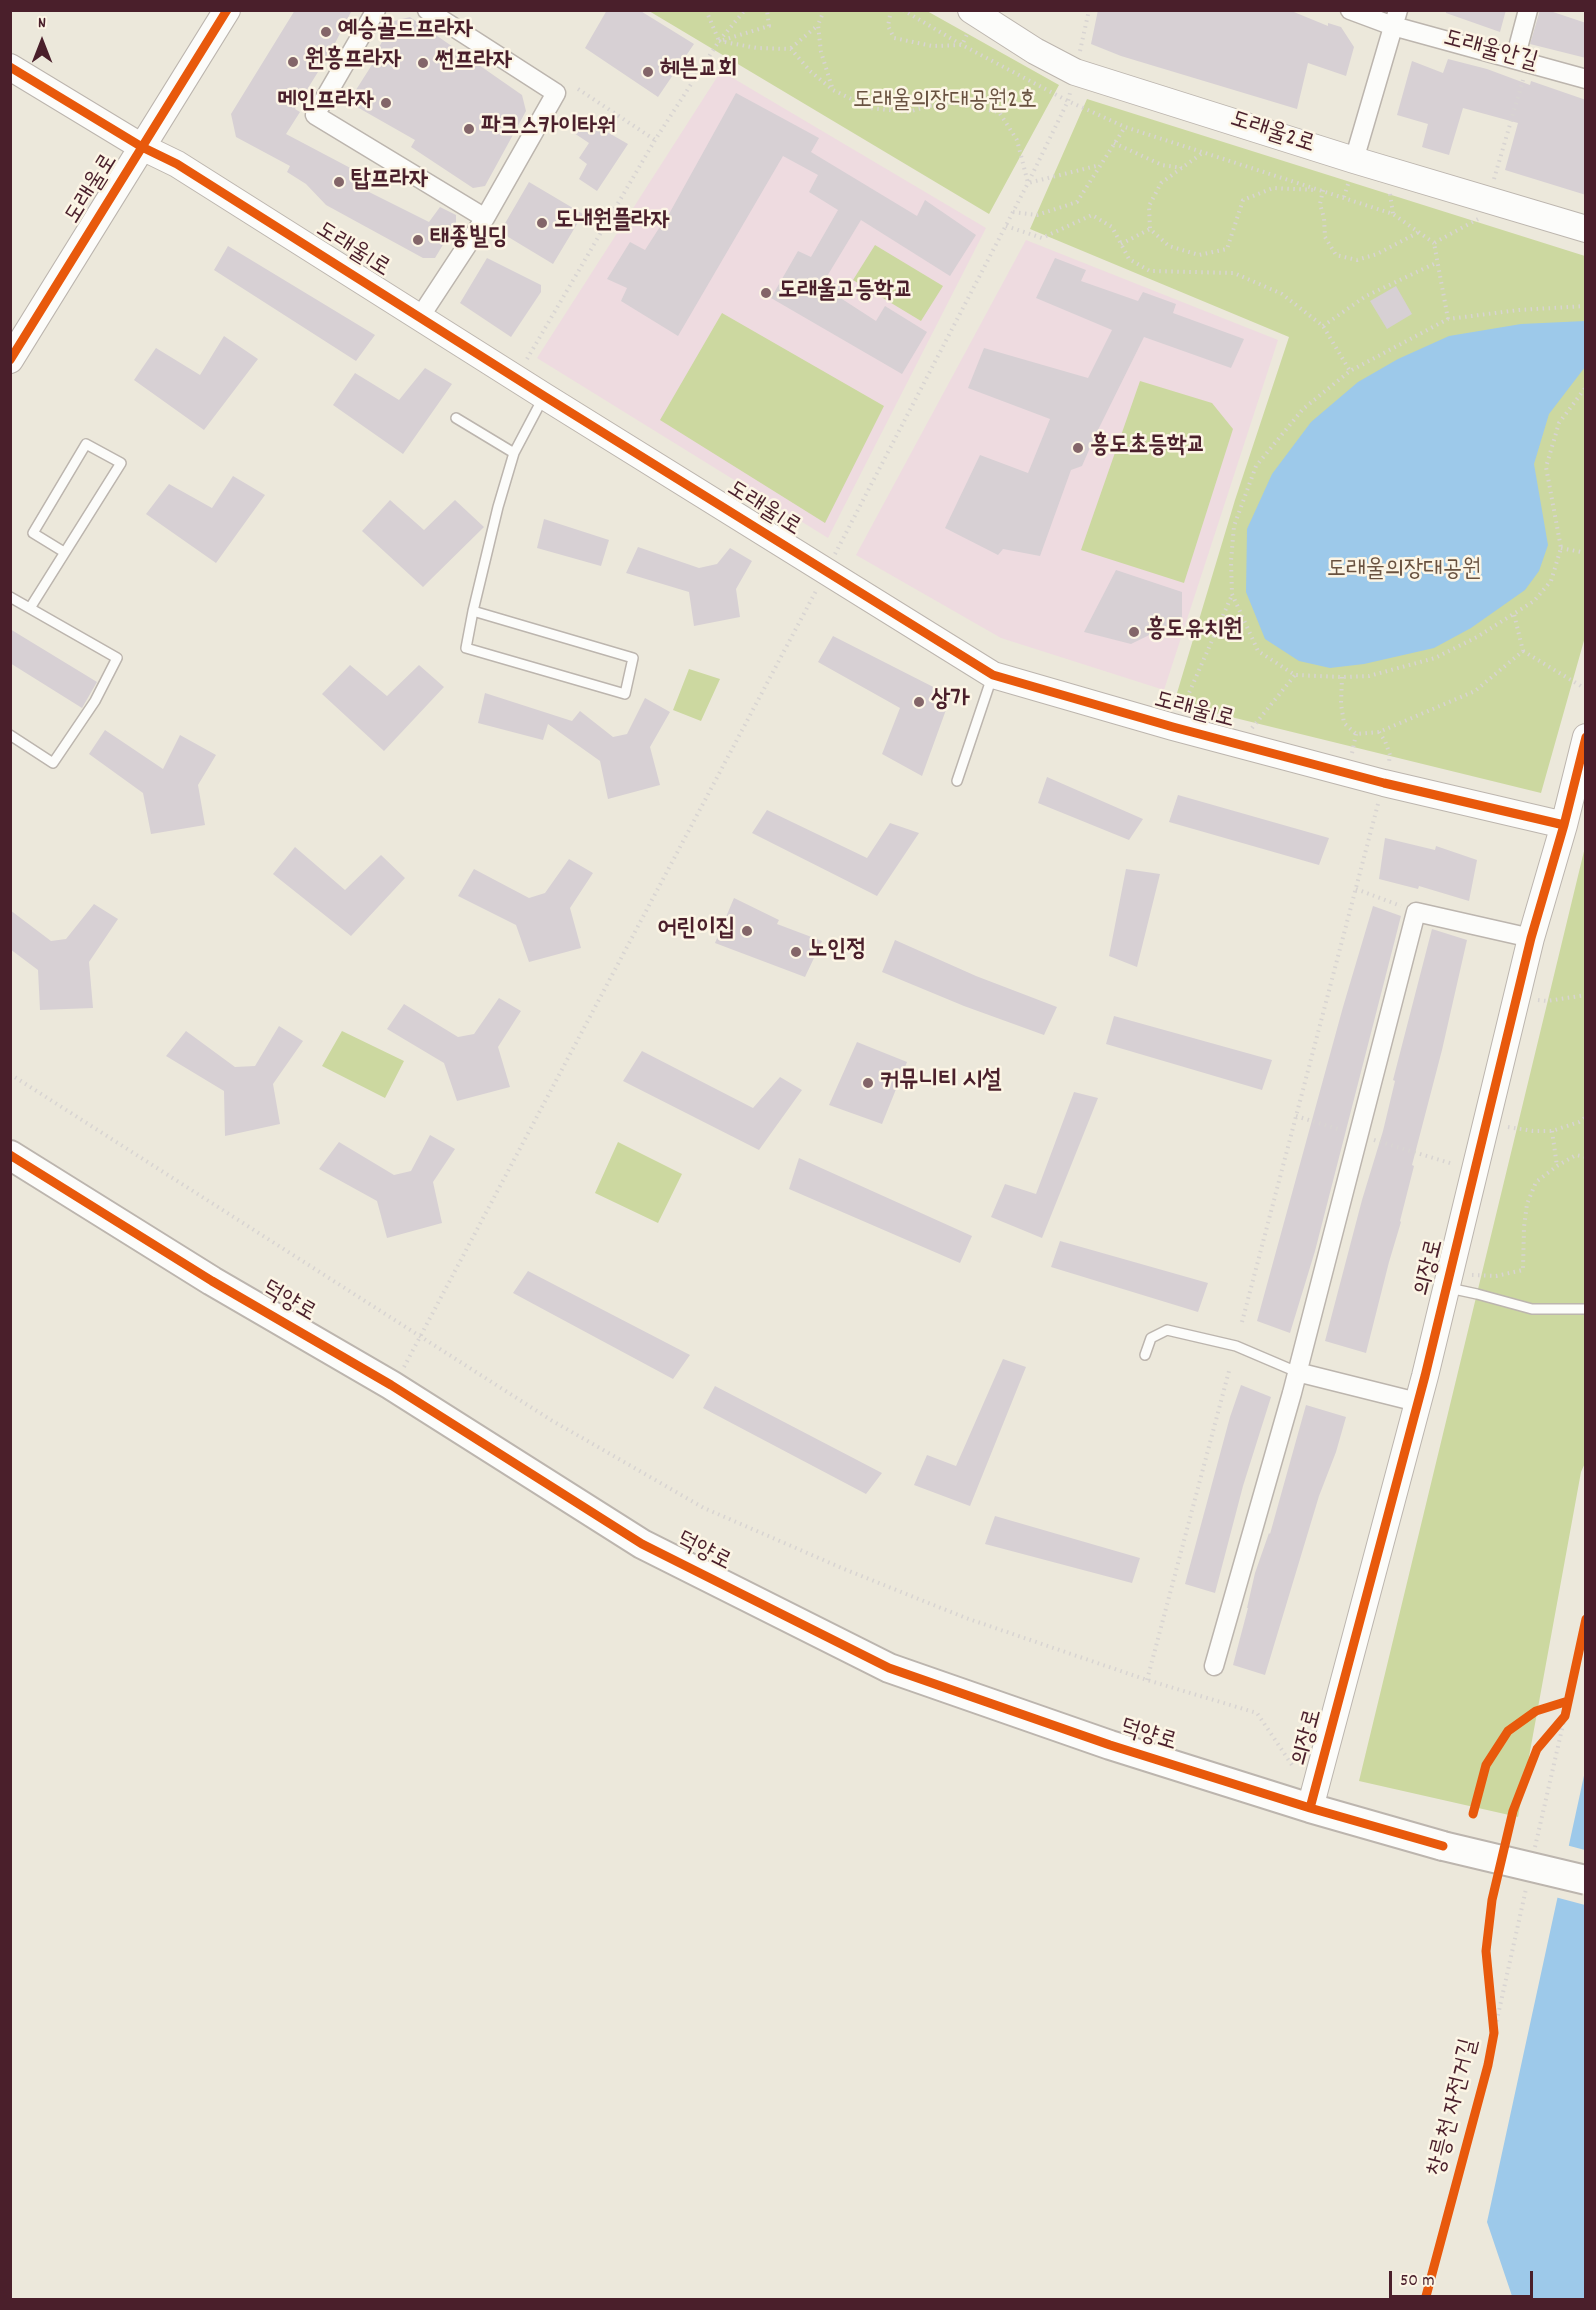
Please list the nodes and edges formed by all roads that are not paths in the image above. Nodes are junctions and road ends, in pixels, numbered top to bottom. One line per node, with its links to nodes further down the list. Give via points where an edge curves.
1 (227, 10): 11 (street, 도래울로)
2 (376, 10): 13 (street, via 315,115)
3 (427, 10): 13 (street, via 556,93)
4 (1350, 10): 7 (street, 도래울안길)
5 (1528, 10): 8 (street)
6 (974, 16): 12 (street, 도래울2로, via 1075,72)
7 (1395, 18): 8 (street, 도래울안길); 12 (street)
8 (1521, 61): 10 (street, 도래울안길)
9 (10, 67): 11 (street, 도래울1로)
10 (1586, 79)
11 (142, 147): 15 (street, 도래울1로, via 177,164); 16 (street, 도래울로)
12 (1352, 169): 14 (street, 도래울2로)
13 (484, 218): 15 (street)
14 (1586, 229)
15 (420, 317): 17 (street, 도래울1로)
16 (10, 360)
17 (544, 396): 19 (lane); 24 (street, 도래울1로)
18 (456, 418): 19 (lane)
19 (514, 453): 23 (lane)
20 (64, 552): 20 (lane, via 121,463 86,444 33,533); 22 (lane)
21 (10, 597): 22 (lane)
22 (30, 608): 25 (lane, via 117,658 95,701 52,763)
23 (473, 611): 23 (lane, via 466,648 625,694 633,658)
24 (993, 675): 27 (lane); 28 (street, 도래울1로, via 1173,728)
25 (10, 735)
26 (1586, 737): 28 (street, 의장로)
27 (957, 781)
28 (1564, 825): 29 (street, 의장로)
29 (1531, 938): 31 (street, 의장로); 34 (street, via 1416,912)
30 (10, 1155): 37 (main road, 덕양로, via 212,1281 391,1385 642,1544 889,1668 1110,1745)
31 (1447, 1288): 32 (lane, via 1532,1309); 35 (street, 의장로)
32 (1586, 1309)
33 (1145, 1355): 34 (lane, via 1151,1338 1167,1330 1236,1346)
34 (1297, 1372): 35 (street); 36 (street)
35 (1417, 1402): 37 (street, 의장로)
36 (1214, 1666)
37 (1310, 1808): 38 (main road, 덕양로, bridge, via 1443,1846)
38 (1586, 1880)

